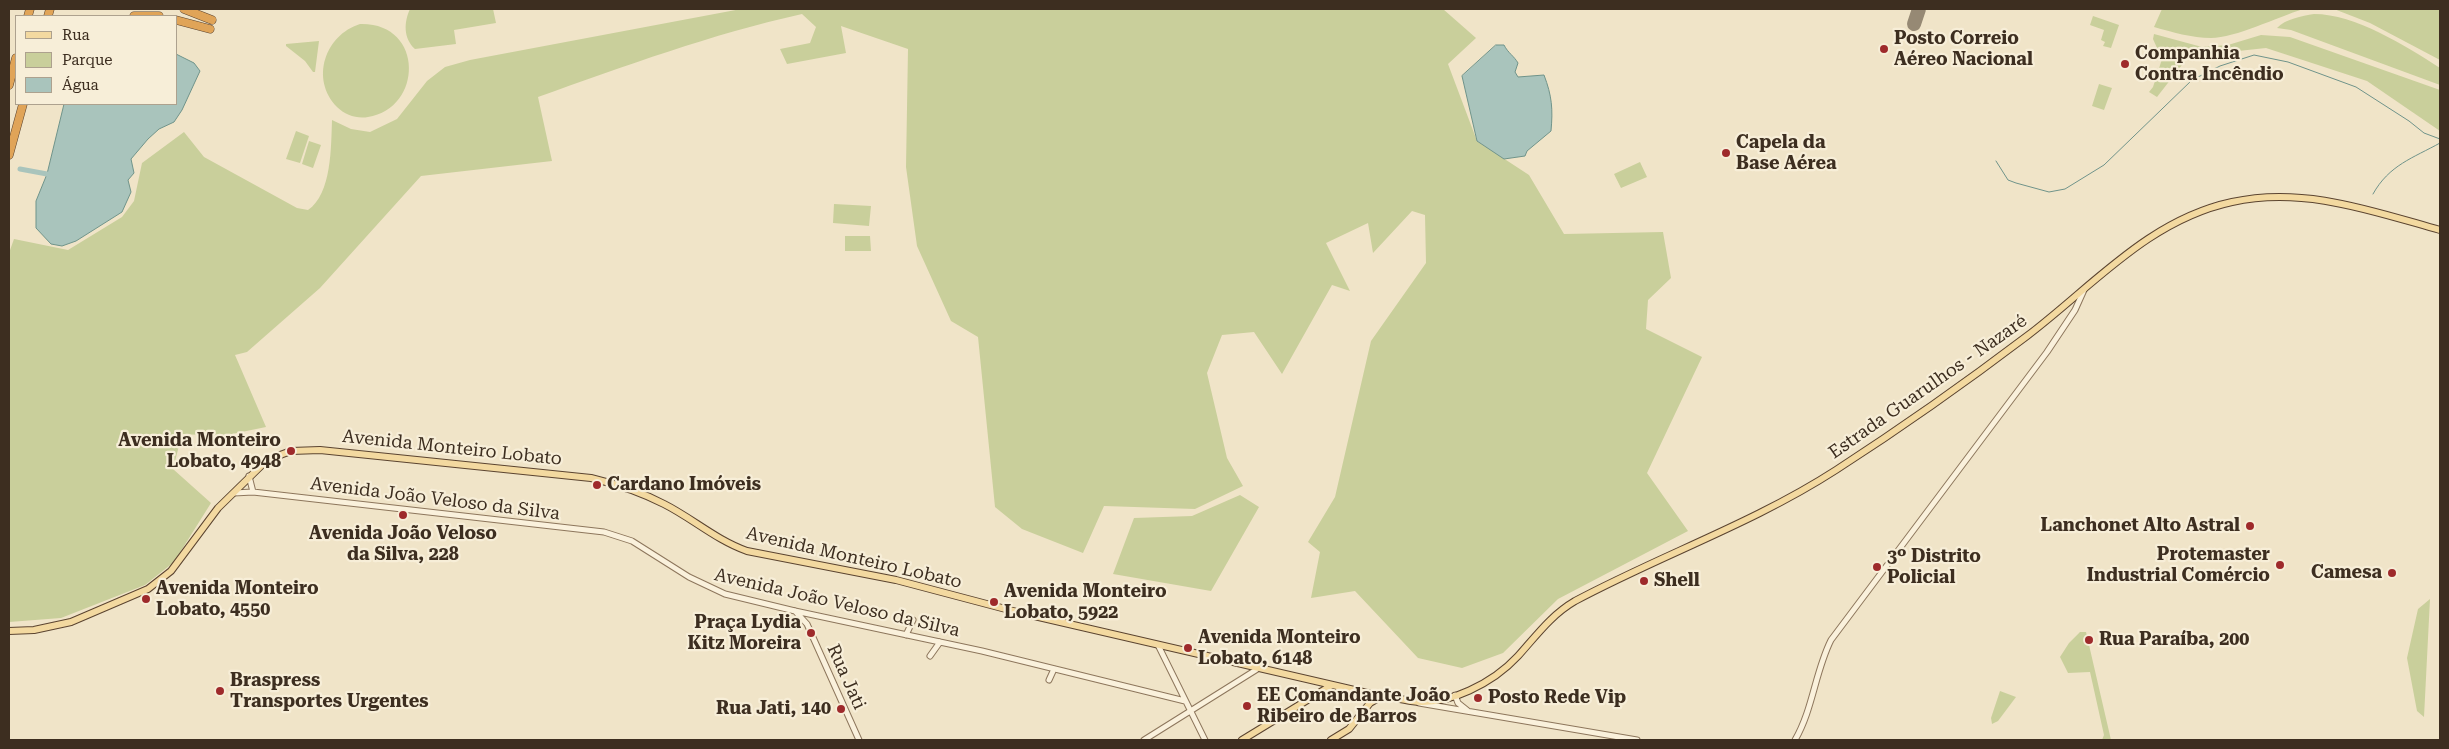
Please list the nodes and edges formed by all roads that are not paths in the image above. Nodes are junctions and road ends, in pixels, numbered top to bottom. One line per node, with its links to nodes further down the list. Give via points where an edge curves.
1 (184, 9): 2 (highway)
2 (212, 20)
3 (178, 21): 4 (highway)
4 (210, 29)
5 (15, 62): 6 (highway)
6 (9, 85)
7 (23, 105): 9 (highway)
8 (27, 105): 9 (highway)
9 (13, 141): 10 (highway)
10 (9, 155)
11 (2440, 230): 12 (main road, Estrada Guarulhos - Nazaré, via 2325,200 2278,196 2248,199 2203,210 2171,224 2139,244)
12 (2084, 288): 31 (main road, Estrada Guarulhos - Nazaré, via 2028,336 1841,467 1763,512 1575,601 1556,614 1504,670); 45 (street, via 2075,310 2046,352 1831,640)
13 (248, 476): 14 (street); 15 (main road, Avenida Monteiro Lobato); 23 (main road, Avenida Monteiro Lobato, via 272,458 306,450 591,478 630,489 664,504 727,544 747,551 896,580)
14 (253, 492): 15 (street); 16 (street, Avenida João Veloso da Silva, via 604,532 632,541 710,588)
15 (231, 493): 20 (main road, Avenida Monteiro Lobato, via 206,522 178,564 148,589 71,622 34,630)
16 (795, 611): 17 (street, Avenida João Veloso da Silva); 19 (street, Rua Jati)
17 (810, 614): 19 (street); 21 (street, Avenida João Veloso da Silva)
18 (913, 620): 21 (street)
19 (807, 624): 39 (street, Rua Jati)
20 (9, 631)
21 (906, 635): 22 (street, Avenida João Veloso da Silva)
22 (940, 642): 24 (street); 26 (street, Avenida João Veloso da Silva)
23 (1158, 645): 25 (main road, Avenida Monteiro Lobato); 29 (street)
24 (930, 656)
25 (1259, 668): 28 (main road, Avenida Monteiro Lobato); 37 (street)
26 (1054, 669): 27 (street); 32 (street, Avenida João Veloso da Silva)
27 (1049, 680)
28 (1332, 685): 30 (main road, Avenida Monteiro Lobato); 42 (main road)
29 (1178, 686): 32 (street); 35 (street)
30 (1363, 692): 33 (main road, Avenida Monteiro Lobato); 36 (main road)
31 (1455, 695): 34 (main road, Avenida Monteiro Lobato, via 1438,700); 38 (street, via 1458,703)
32 (1166, 696): 35 (street, Avenida João Veloso da Silva)
33 (1382, 696): 34 (main road, Avenida Monteiro Lobato); 36 (main road)
34 (1409, 700): 38 (street, via 1442,709)
35 (1185, 701): 37 (street)
36 (1366, 706): 43 (main road, via 1349,729)
37 (1190, 711): 40 (street); 41 (street)
38 (1468, 711): 44 (street)
39 (859, 740)
40 (1144, 740)
41 (1205, 740)
42 (1242, 740)
43 (1332, 740)
44 (1637, 740)
45 (1795, 740)

